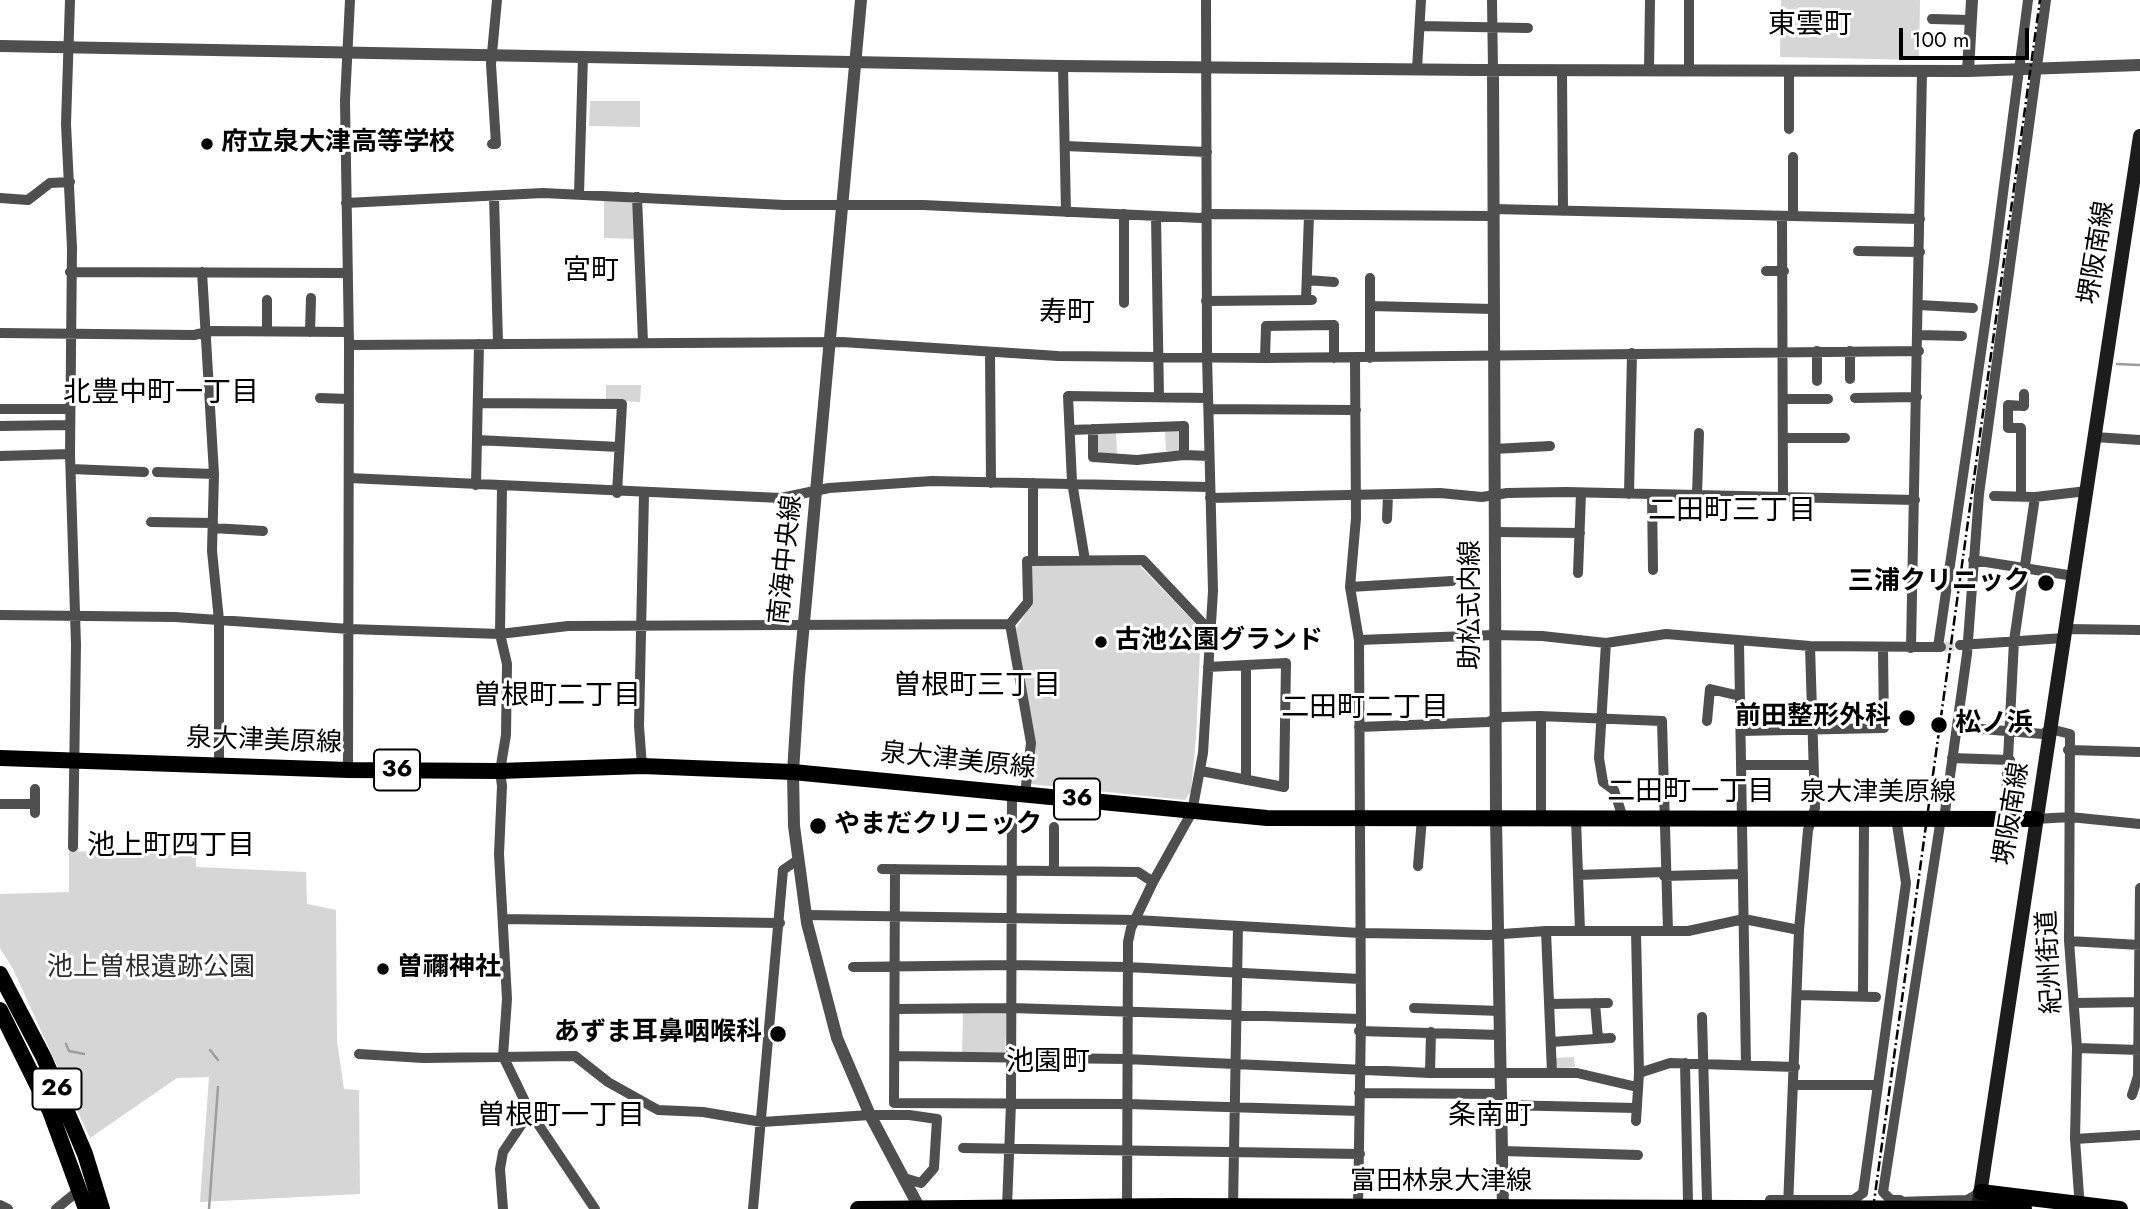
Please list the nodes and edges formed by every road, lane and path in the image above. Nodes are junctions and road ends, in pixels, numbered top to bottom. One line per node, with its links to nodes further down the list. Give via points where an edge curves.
1 (70, 0): 19 (street)
2 (350, 0): 20 (street)
3 (497, 0): 21 (street)
4 (861, 0): 23 (street, 南海中央線)
5 (1206, 0): 26 (street)
6 (1421, 0): 15 (street)
7 (1492, 0): 16 (street, 助松式内線)
8 (1650, 0): 30 (street)
9 (1689, 0): 31 (street)
10 (1972, 0): 14 (street)
11 (2028, 0): 33 (street)
12 (2046, 0): 36 (street)
13 (1932, 19): 14 (street)
14 (1970, 20): 35 (street)
15 (1420, 26): 16 (street); 27 (street)
16 (1492, 28): 17 (street); 28 (street, 助松式内線)
17 (1528, 28)
18 (0, 46): 19 (street)
19 (70, 47): 20 (street); 43 (street, via 66,104)
20 (348, 51): 21 (street); 48 (street)
21 (492, 54): 22 (street); 39 (street, via 496,144)
22 (583, 56): 23 (street); 44 (street)
23 (856, 61): 25 (street); 49 (street, 南海中央線)
24 (2140, 65): 36 (street)
25 (1063, 66): 26 (street); 40 (street)
26 (1205, 67): 27 (street); 41 (street)
27 (1417, 69): 28 (street)
28 (1493, 70): 29 (street); 52 (street, 助松式内線)
29 (1562, 70): 30 (street); 50 (street)
30 (1649, 70): 31 (street)
31 (1689, 70): 32 (street)
32 (1789, 70): 34 (street); 37 (street)
33 (2018, 70): 35 (street); 36 (street); 158 (street)
34 (1922, 71): 35 (street); 59 (street)
35 (1968, 71)
36 (2038, 71): 161 (street)
37 (1789, 129)
38 (2140, 136): 124 (main road, 堺阪南線)
39 (492, 144)
40 (1065, 146): 41 (street); 51 (street)
41 (1207, 152): 58 (street)
42 (1793, 157): 57 (street)
43 (70, 182): 47 (street, via 50,183 27,200); 64 (street)
44 (579, 194): 45 (street); 46 (street)
45 (494, 196): 48 (street); 87 (street)
46 (637, 197): 49 (street); 86 (street)
47 (0, 198)
48 (346, 203): 66 (street)
49 (841, 204): 51 (street); 88 (street, 南海中央線)
50 (1563, 211): 52 (street); 56 (street)
51 (1066, 212): 53 (street)
52 (1493, 213): 54 (street); 77 (street, 助松式内線)
53 (1124, 215): 55 (street); 73 (street)
54 (1310, 215): 58 (street); 68 (street)
55 (1156, 216): 58 (street); 97 (street)
56 (1782, 216): 57 (street); 63 (street)
57 (1793, 216): 59 (street)
58 (1206, 217): 72 (street)
59 (1920, 219): 61 (street)
60 (1858, 251): 61 (street)
61 (1920, 251): 74 (street)
62 (1766, 271): 63 (street)
63 (1784, 271): 91 (street)
64 (70, 272): 65 (street); 83 (street)
65 (202, 272): 66 (street); 79 (street)
66 (348, 273): 81 (street)
67 (1370, 278): 75 (street)
68 (1307, 280): 69 (street); 72 (street, via 1309,300)
69 (1334, 282)
70 (311, 298): 80 (street)
71 (267, 300): 78 (street)
72 (1206, 301): 98 (street)
73 (1124, 303)
74 (1919, 305): 76 (street); 84 (street)
75 (1370, 306): 77 (street); 103 (street)
76 (1973, 307)
77 (1493, 309): 99 (street, 助松式内線)
78 (267, 331): 79 (street); 80 (street)
79 (207, 332): 83 (street); 139 (street)
80 (310, 332): 81 (street)
81 (348, 332): 90 (street)
82 (0, 333): 83 (street)
83 (70, 335): 117 (street)
84 (1919, 335): 85 (street); 94 (street)
85 (1962, 336)
86 (643, 342): 87 (street); 88 (street)
87 (498, 343): 89 (street)
88 (829, 343): 95 (street); 146 (street, 南海中央線)
89 (479, 344): 90 (street); 114 (street)
90 (349, 345): 111 (street)
91 (1783, 351): 92 (street); 96 (street); 112 (street)
92 (1817, 351): 93 (street); 105 (street)
93 (1850, 351): 94 (street); 104 (street)
94 (1919, 351): 108 (street)
95 (990, 352): 97 (street); 142 (street)
96 (1632, 354): 99 (street); 152 (street)
97 (1158, 355): 98 (street); 107 (street)
98 (1207, 356): 100 (street); 115 (street)
99 (1494, 356): 103 (street); 131 (street, 助松式内線)
100 (1265, 358): 101 (street); 101 (street, via 1266,326 1334,325)
101 (1334, 358): 102 (street)
102 (1355, 358): 103 (street); 118 (street)
103 (1370, 358)
104 (1850, 379)
105 (1817, 381)
106 (2024, 394): 162 (street, via 2024,406 2008,405 2008,428 2021,428)
107 (1159, 397): 115 (street); 122 (street, via 1068,396)
108 (1917, 397): 110 (street); 164 (street)
109 (320, 398): 111 (street)
110 (1855, 398)
111 (348, 399): 140 (street)
112 (1784, 399): 113 (street); 125 (street)
113 (1828, 399)
114 (478, 403): 127 (street); 130 (street, via 622,404)
115 (1208, 404): 118 (street); 135 (street)
116 (0, 409): 117 (street)
117 (70, 409): 119 (street)
118 (1356, 410): 159 (street)
119 (70, 425): 120 (street); 132 (street)
120 (0, 426)
121 (1093, 429): 122 (street); 133 (street, via 1093,457 1137,460); 133 (street, via 1184,426)
122 (1070, 430): 141 (street)
123 (1699, 433): 156 (street)
124 (2095, 437): 128 (street); 147 (main road, 堺阪南線)
125 (1784, 438): 126 (street); 157 (street)
126 (1845, 438)
127 (477, 440): 130 (street); 144 (street)
128 (2140, 440)
129 (1549, 446): 131 (street)
130 (619, 447): 148 (street)
131 (1494, 449): 155 (street, 助松式内線)
132 (71, 454): 134 (street); 136 (street)
133 (1184, 455): 135 (street)
134 (0, 456)
135 (1209, 456): 150 (street)
136 (71, 469): 137 (street); 181 (street)
137 (144, 472)
138 (157, 472): 139 (street)
139 (214, 474): 167 (street)
140 (349, 478): 144 (street); 186 (street)
141 (1072, 482): 143 (street); 150 (street); 173 (street)
142 (991, 483): 143 (street); 146 (street, via 932,481)
143 (1033, 483): 172 (street)
144 (476, 485): 145 (street)
145 (502, 486): 148 (street); 189 (street)
146 (817, 489): 149 (street, via 781,498); 183 (street, 南海中央線)
147 (2087, 491): 163 (street); 177 (main road, 堺阪南線)
148 (617, 493): 149 (street)
149 (644, 493): 185 (street)
150 (1209, 493): 159 (street); 187 (street)
151 (1581, 493): 152 (street); 155 (street); 170 (street)
152 (1629, 494): 153 (street)
153 (1652, 494): 156 (street); 175 (street)
154 (1388, 495): 155 (street); 159 (street); 165 (street)
155 (1494, 495): 169 (street, 助松式内線)
156 (1697, 495): 157 (street)
157 (1783, 495): 164 (street)
158 (1959, 495): 161 (street); 199 (street, via 1941,647)
159 (1356, 496): 179 (street)
160 (1994, 496): 162 (street)
161 (1979, 497): 171 (street)
162 (2021, 497): 163 (street)
163 (2035, 497): 174 (street)
164 (1915, 500): 199 (street)
165 (1387, 519)
166 (151, 522): 167 (street, via 173,518)
167 (213, 526): 168 (street); 182 (street)
168 (263, 531)
169 (1495, 532): 170 (street); 191 (street, 助松式内線)
170 (1580, 533): 176 (street)
171 (1973, 560): 174 (street); 196 (street)
172 (1033, 561): 173 (street); 184 (street, via 1027,561 1028,602)
173 (1085, 561): 187 (street, via 1143,560)
174 (2025, 567): 177 (street); 193 (street)
175 (1653, 570)
176 (1578, 573)
177 (2074, 576): 190 (main road, 堺阪南線)
178 (1452, 582): 179 (street)
179 (1350, 587): 192 (street)
180 (0, 615): 181 (street)
181 (74, 618): 182 (street); 217 (street)
182 (219, 620): 186 (street); 219 (street)
183 (803, 625): 184 (street); 185 (street); 226 (street, 南海中央線)
184 (1010, 625): 229 (street, via 1031,743)
185 (643, 627): 189 (street, via 568,626); 222 (street)
186 (349, 629): 189 (street); 223 (street)
187 (1210, 631): 201 (street)
188 (2140, 631): 190 (street)
189 (500, 634): 224 (street, via 507,676)
190 (2065, 634): 193 (street); 209 (main road, 堺阪南線)
191 (1495, 635): 192 (street); 195 (street); 205 (street, 助松式内線)
192 (1359, 639): 207 (street)
193 (2014, 641): 196 (street); 212 (street)
194 (1739, 642): 195 (street, via 1666,634); 197 (street); 202 (street)
195 (1606, 643): 204 (street)
196 (1963, 645): 208 (street)
197 (1810, 646): 198 (street); 210 (street)
198 (1883, 648): 199 (street); 210 (street, via 1884,728)
199 (1911, 648)
200 (1246, 665): 201 (street); 227 (street); 227 (street, via 1286,663 1284,787)
201 (1208, 667): 225 (street)
202 (1740, 696): 206 (street, via 1710,689); 211 (street)
203 (1541, 716): 204 (street); 205 (street); 236 (street)
204 (1600, 717): 237 (street, via 1603,782 1614,790); 238 (street, via 1662,721)
205 (1496, 719): 207 (street); 235 (street, 助松式内線)
206 (1707, 721)
207 (1359, 727): 233 (street)
208 (1957, 727): 212 (street); 216 (street)
209 (2050, 729): 212 (street, via 2043,734); 213 (street, via 2070,734); 246 (main road, 堺阪南線)
210 (1812, 730): 211 (street); 221 (street)
211 (1741, 731): 220 (street)
212 (2011, 731): 218 (street)
213 (2068, 750): 214 (street); 232 (street, 紀州街道)
214 (2140, 752)
215 (0, 758): 217 (main road, 泉大津美原線 / 36)
216 (1952, 758): 218 (street); 245 (street)
217 (73, 760): 219 (main road, 泉大津美原線 / 36); 249 (street)
218 (2010, 760): 241 (street)
219 (219, 764): 223 (main road, 泉大津美原線 / 36)
220 (1743, 765): 221 (street); 243 (street)
221 (1814, 765): 244 (street)
222 (642, 766): 224 (main road, 泉大津美原線 / 36); 226 (main road, 泉大津美原線 / 36)
223 (348, 770): 224 (main road, 泉大津美原線 / 36)
224 (500, 771): 264 (street, via 499,854)
225 (1201, 771): 227 (street); 231 (street)
226 (793, 772): 229 (main road, 泉大津美原線 / 36); 250 (street, 南海中央線)
227 (1246, 780)
228 (35, 789): 230 (street, via 35,808)
229 (1019, 793): 231 (main road, 泉大津美原線 / 36); 254 (street)
230 (0, 804)
231 (1192, 812): 233 (main road, 泉大津美原線 / 36); 259 (street)
232 (2070, 817): 246 (street); 247 (street); 276 (street, 紀州街道)
233 (1361, 818): 234 (main road, 泉大津美原線 / 36); 274 (street)
234 (1422, 818): 235 (main road, 泉大津美原線 / 36); 251 (street)
235 (1496, 818): 236 (main road, 泉大津美原線 / 36); 275 (street, 助松式内線)
236 (1541, 818): 242 (main road, 泉大津美原線 / 36)
237 (1623, 818): 238 (main road, 泉大津美原線 / 36); 242 (main road, 泉大津美原線 / 36)
238 (1665, 818): 243 (main road, 泉大津美原線 / 36); 256 (street)
239 (1864, 818): 240 (main road, 泉大津美原線 / 36); 244 (main road, 泉大津美原線 / 36); 286 (street)
240 (1896, 818): 245 (main road, 泉大津美原線 / 36); 326 (street, via 1906,883)
241 (2005, 818): 245 (main road, 泉大津美原線 / 36); 246 (main road, 泉大津美原線 / 36)
242 (1576, 819): 258 (street)
243 (1742, 819): 244 (main road, 泉大津美原線 / 36); 257 (street)
244 (1812, 819): 269 (street)
245 (1943, 819): 356 (street, via 1883,1192)
246 (2036, 819): 353 (main road, 堺阪南線)
247 (2140, 824)
248 (1054, 827): 255 (street)
249 (73, 847)
250 (799, 859): 261 (street, 南海中央線); 267 (street, via 783,870)
251 (1418, 866)
252 (882, 869): 253 (street)
253 (895, 869): 254 (street); 262 (street)
254 (1012, 870): 255 (street); 263 (street)
255 (1054, 871): 259 (street, via 1138,872)
256 (1664, 874): 257 (street); 258 (street); 272 (street)
257 (1743, 874): 265 (street)
258 (1578, 875): 271 (street)
259 (1153, 882): 266 (street)
260 (2140, 888): 277 (street)
261 (806, 915): 262 (street); 338 (street, 南海中央線, via 837,1038)
262 (894, 917): 263 (street); 278 (street)
263 (1011, 917): 266 (street); 279 (street)
264 (505, 919): 267 (street); 311 (street)
265 (1744, 919): 269 (street); 272 (street); 318 (street)
266 (1136, 920): 268 (street); 281 (street, via 1128,942)
267 (780, 923): 341 (street)
268 (1238, 926): 274 (street); 282 (street)
269 (1799, 930): 285 (street)
270 (1546, 931): 271 (street); 275 (street); 292 (street)
271 (1580, 931): 273 (street)
272 (1668, 931): 273 (street)
273 (1636, 932): 324 (street)
274 (1360, 933): 275 (street); 284 (street)
275 (1498, 934): 297 (street, 助松式内線)
276 (2069, 941): 277 (street); 291 (street, 紀州街道)
277 (2139, 945): 288 (street)
278 (895, 965): 279 (street); 280 (street); 295 (street)
279 (1011, 965): 281 (street); 294 (street)
280 (853, 967)
281 (1128, 967): 282 (street); 298 (street)
282 (1237, 973): 284 (street); 299 (street)
283 (0, 974): 373 (main road, 26, via 44,1058 85,1154)
284 (1360, 979): 301 (street)
285 (1799, 995): 286 (street); 319 (street)
286 (1863, 996): 287 (street)
287 (1876, 997)
288 (2138, 1002): 291 (street); 309 (street)
289 (1595, 1003): 290 (street); 292 (street); 306 (street)
290 (1608, 1003)
291 (2074, 1003): 308 (street, 紀州街道)
292 (1549, 1004): 307 (street)
293 (1414, 1007): 297 (street)
294 (1011, 1008): 295 (street); 298 (street); 313 (street)
295 (895, 1009): 312 (street)
296 (0, 1010): 352 (main road, 26, via 50,1111)
297 (1500, 1011): 304 (street, 助松式内線)
298 (1128, 1012): 299 (street); 314 (street)
299 (1238, 1016): 301 (street); 315 (street)
300 (1702, 1017): 317 (street)
301 (1361, 1019): 302 (street)
302 (1359, 1031): 303 (street); 320 (street)
303 (1431, 1032): 304 (street); 321 (street)
304 (1500, 1035): 322 (street, 助松式内線)
305 (1611, 1038): 306 (street)
306 (1598, 1039): 307 (street)
307 (1551, 1042): 323 (street)
308 (2077, 1048): 309 (street); 343 (street, 紀州街道)
309 (2139, 1049): 329 (street)
310 (359, 1054): 311 (street)
311 (503, 1056): 337 (street); 341 (street, via 575,1056 608,1082 658,1110)
312 (895, 1056): 313 (street); 331 (street, via 894,1103)
313 (1010, 1056): 314 (street); 332 (street)
314 (1126, 1059): 315 (street); 333 (street)
315 (1236, 1063): 320 (street); 334 (street)
316 (1685, 1063): 317 (street); 324 (street); 354 (street)
317 (1703, 1064): 318 (street); 355 (street)
318 (1746, 1065): 319 (street)
319 (1795, 1067): 325 (street)
320 (1359, 1069): 321 (street); 328 (street)
321 (1430, 1073): 322 (street)
322 (1501, 1073): 323 (street); 330 (street, 助松式内線)
323 (1552, 1073): 327 (street, via 1577,1073)
324 (1639, 1073): 327 (street)
325 (1795, 1085): 326 (street); 359 (street)
326 (1878, 1085): 358 (street, via 1863,1193 1853,1200)
327 (1637, 1087): 335 (street)
328 (1359, 1093): 330 (street); 336 (street)
329 (2132, 1095)
330 (1501, 1100): 335 (street); 347 (street, 助松式内線)
331 (937, 1103): 332 (street); 339 (street)
332 (1011, 1103): 333 (street); 345 (street)
333 (1127, 1104): 334 (street); 346 (street)
334 (1235, 1108): 336 (street); 348 (street)
335 (1636, 1108): 340 (street)
336 (1359, 1111): 349 (street)
337 (530, 1112): 374 (street, via 503,1152); 375 (street)
338 (870, 1115): 339 (street); 341 (street); 351 (street, 南海中央線)
339 (937, 1119): 351 (street, via 934,1168 921,1183)
340 (1636, 1121)
341 (762, 1122): 376 (street)
342 (2140, 1135): 343 (street)
343 (2075, 1139): 360 (street, 紀州街道)
344 (962, 1148): 345 (street)
345 (1009, 1150): 346 (street); 361 (street)
346 (1127, 1150): 348 (street); 365 (street)
347 (1502, 1151): 350 (street); 369 (street, 助松式内線)
348 (1234, 1153): 349 (street); 362 (street)
349 (1360, 1154): 367 (street)
350 (1638, 1155)
351 (904, 1178): 363 (street, 南海中央線)
352 (79, 1191): 371 (street); 372 (main road, 26)
353 (1981, 1192): 356 (street, via 1967,1200); 360 (main road); 379 (main road, 堺阪南線)
354 (1688, 1201): 355 (street); 378 (street, via 1637,1200)
355 (1707, 1201): 359 (street)
356 (1897, 1204)
357 (0, 1205): 370 (street)
358 (1821, 1205): 359 (street)
359 (1784, 1206): 378 (main road, 富田林泉大津線); 380 (main road, 富田林泉大津線)
360 (2080, 1206): 381 (main road)
361 (1007, 1207): 363 (main road, 富田林泉大津線); 364 (main road, 富田林泉大津線)
362 (1233, 1207): 366 (main road, 富田林泉大津線); 367 (main road, 富田林泉大津線)
363 (919, 1208): 377 (main road, 富田林泉大津線)
364 (1078, 1208): 365 (main road, 富田林泉大津線)
365 (1127, 1208): 366 (main road, 富田林泉大津線)
366 (1145, 1208)
367 (1358, 1208): 368 (main road, 富田林泉大津線)
368 (1411, 1208): 369 (main road, 富田林泉大津線)
369 (1503, 1208): 378 (main road, 富田林泉大津線)
370 (8, 1209)
371 (56, 1209)
372 (86, 1209)
373 (102, 1209)
374 (503, 1209)
375 (595, 1209)
376 (753, 1209)
377 (858, 1209)
378 (1600, 1209)
379 (1978, 1209)
380 (2024, 1209)
381 (2120, 1209)

